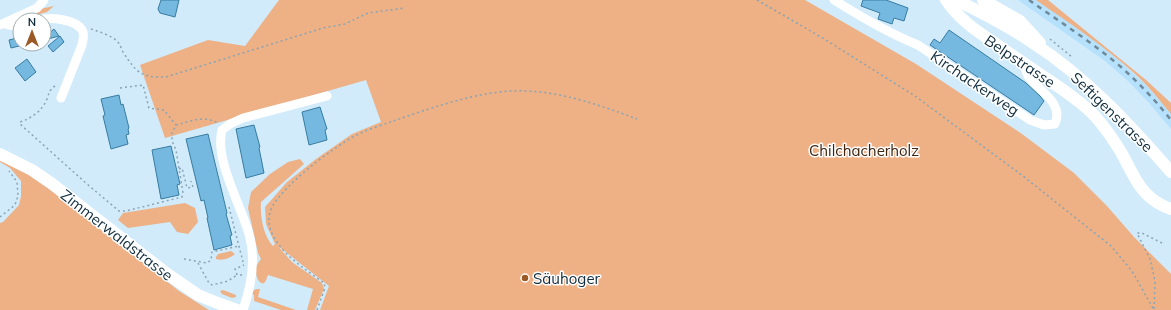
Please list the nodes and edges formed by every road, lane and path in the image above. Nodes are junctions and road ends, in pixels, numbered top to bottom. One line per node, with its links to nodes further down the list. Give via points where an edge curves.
1 (757, 0): 40 (path, via 915,96 1023,176 1111,246 1132,271)
2 (834, 0): 13 (street, Kirchackerweg, via 865,20 918,45 1030,120 1044,125 1055,124 1058,119 1054,103 1027,75)
3 (946, 0): 13 (street, Belpstrasse, via 963,20)
4 (956, 0): 12 (street, via 999,22)
5 (983, 0): 12 (street, Belpstrasse, via 1020,21)
6 (46, 1): 9 (street, via 37,8)
7 (405, 8): 11 (path, via 368,13 345,24 316,30 166,77 153,78 133,68 118,42 110,36)
8 (52, 19): 14 (street, via 72,22 82,31 82,45)
9 (1, 23): 10 (street)
10 (12, 26)
11 (85, 28)
12 (1051, 56): 24 (street, Seftigenstrasse, via 1112,109)
13 (1024, 64): 27 (street, Belpstrasse, via 1094,116 1120,151 1140,188 1158,205)
14 (67, 84): 17 (street); 23 (path, via 61,83 53,87 38,113 20,124 119,211 182,196)
15 (120, 88): 19 (path, via 143,85 149,108 164,110)
16 (327, 96): 20 (street, via 243,118)
17 (61, 98)
18 (637, 119): 39 (path, via 603,106 550,94 509,91 471,97 352,137 296,179 270,210 269,222 273,236 296,263 324,283 325,288)
19 (176, 125): 20 (path, via 210,119 219,124); 23 (path, via 172,141)
20 (222, 130): 26 (street, via 222,151)
21 (0, 154): 37 (street, Zimmerwaldstrasse, via 51,183 198,295)
22 (7, 168): 28 (path, via 17,182 18,196 15,205)
23 (179, 169): 25 (path, via 182,168 187,188 193,187)
24 (1171, 172)
25 (191, 181)
26 (233, 193): 30 (path, via 226,196); 36 (street, via 250,239)
27 (1171, 210)
28 (0, 217)
29 (1162, 243): 40 (path, via 1137,233 1150,260 1155,281)
30 (239, 246): 32 (path, via 212,252 209,263); 34 (path, via 244,266)
31 (184, 259): 32 (path)
32 (198, 263): 35 (path, via 212,285 228,281)
33 (234, 265): 34 (path)
34 (235, 269): 35 (path)
35 (237, 275): 36 (path)
36 (252, 276): 38 (street)
37 (237, 310)
38 (243, 310)
39 (317, 310)
40 (1154, 310)

